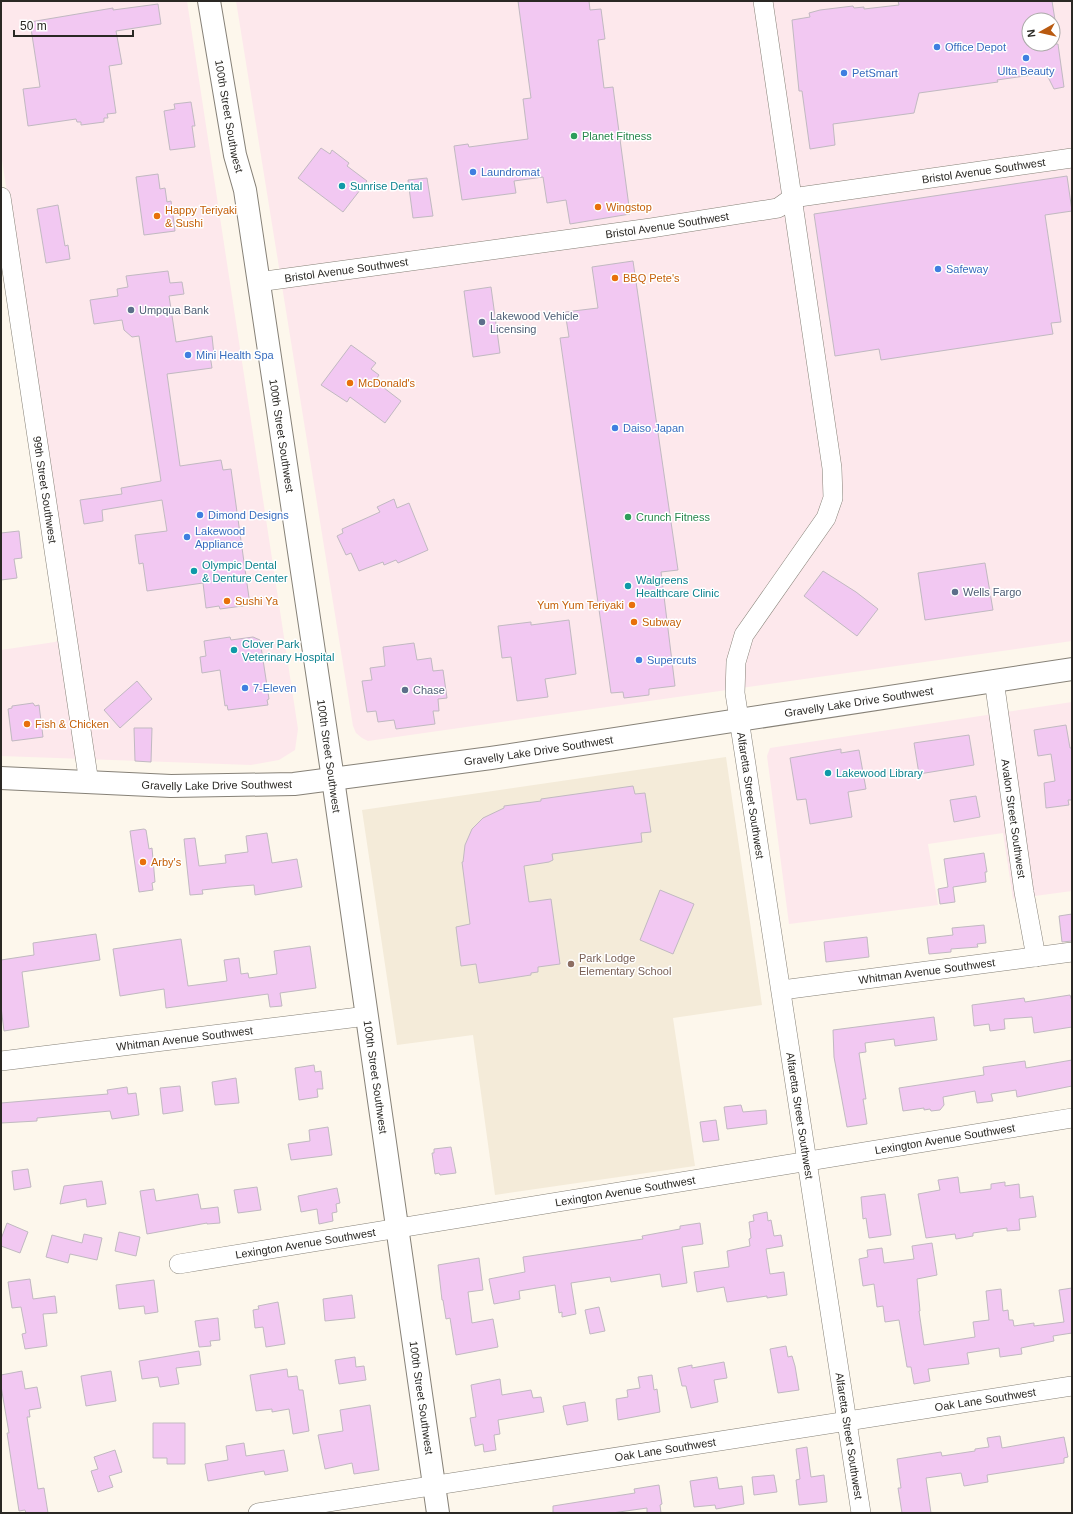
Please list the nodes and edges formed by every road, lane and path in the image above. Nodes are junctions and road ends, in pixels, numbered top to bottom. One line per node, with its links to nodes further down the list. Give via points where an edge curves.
1 (209, 1): 6 (main road, 100th Street Southwest, via 235,155 244,190)
2 (763, 1): 5 (street, Alfaretta Street Southwest)
3 (1072, 158): 5 (street, Bristol Avenue Southwest)
4 (1, 197): 12 (street, 99th Street Southwest)
5 (792, 198): 6 (street, Bristol Avenue Southwest, via 778,208 651,228); 9 (street, Alfaretta Street Southwest, via 832,468 833,498 826,518 748,627 739,646 734,676)
6 (258, 282): 11 (main road, 100th Street Southwest)
7 (1072, 669): 8 (main road, Gravelly Lake Drive Southwest)
8 (994, 680): 9 (main road, Gravelly Lake Drive Southwest); 14 (street, Avalon Street Southwest, via 1024,892)
9 (739, 719): 11 (main road, Gravelly Lake Drive Southwest, via 491,758); 15 (street, Alfaretta Street Southwest)
10 (1, 778): 12 (main road, Gravelly Lake Drive Southwest)
11 (333, 779): 12 (main road, Gravelly Lake Drive Southwest, via 294,784 233,786); 16 (main road, 100th Street Southwest)
12 (89, 783)
13 (1072, 952): 14 (street, Whitman Avenue Southwest)
14 (1036, 957): 15 (street, Whitman Avenue Southwest)
15 (782, 990): 19 (street, Alfaretta Street Southwest)
16 (367, 1016): 17 (street, Whitman Avenue Southwest); 20 (main road, 100th Street Southwest)
17 (1, 1061)
18 (1072, 1118): 19 (street, Lexington Avenue Southwest)
19 (808, 1161): 20 (street, Lexington Avenue Southwest); 23 (street, Alfaretta Street Southwest)
20 (396, 1228): 21 (street, Lexington Avenue Southwest); 24 (main road, 100th Street Southwest)
21 (179, 1264)
22 (1072, 1386): 23 (street, Oak Lane Southwest)
23 (847, 1420): 24 (street, Oak Lane Southwest); 27 (street, Alfaretta Street Southwest)
24 (433, 1485): 25 (street, Oak Lane Southwest); 26 (main road, 100th Street Southwest)
25 (258, 1513)
26 (438, 1513)
27 (861, 1513)

